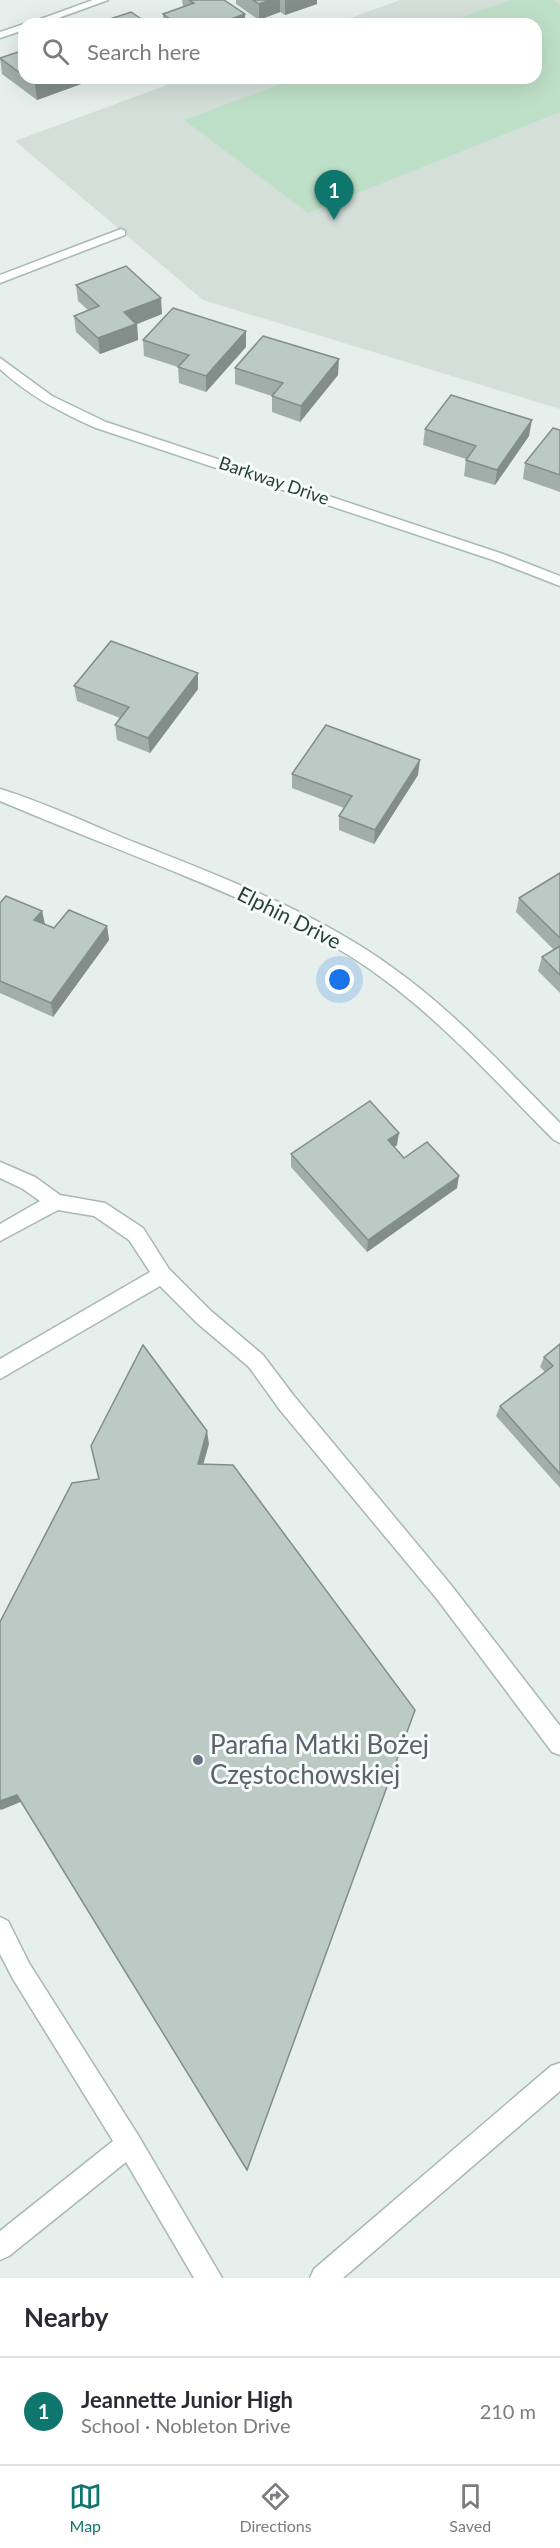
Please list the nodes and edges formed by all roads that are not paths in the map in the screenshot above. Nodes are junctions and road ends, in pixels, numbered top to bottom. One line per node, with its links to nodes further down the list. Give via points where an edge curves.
1 (95, 1): 2 (street)
2 (48, 18)
3 (18, 29): 4 (street)
4 (0, 35)
5 (121, 233): 6 (street)
6 (0, 279)
7 (0, 362): 8 (street, Barkway Drive, via 34,392 101,425)
8 (560, 580)
9 (0, 795): 10 (street, Elphin Drive, via 222,884 295,917 348,947 423,1001)
10 (560, 1135)
11 (0, 1170): 12 (street, via 29,1183)
12 (56, 1202): 13 (street); 14 (street, via 98,1209 136,1234)
13 (0, 1233)
14 (162, 1275): 15 (street); 16 (street, via 256,1361 444,1592)
15 (0, 1370)
16 (560, 1744)
17 (0, 1929): 19 (street, via 21,1971)
18 (560, 2075): 22 (street)
19 (129, 2144): 20 (street); 21 (street)
20 (0, 2247)
21 (209, 2278)
22 (323, 2278)

